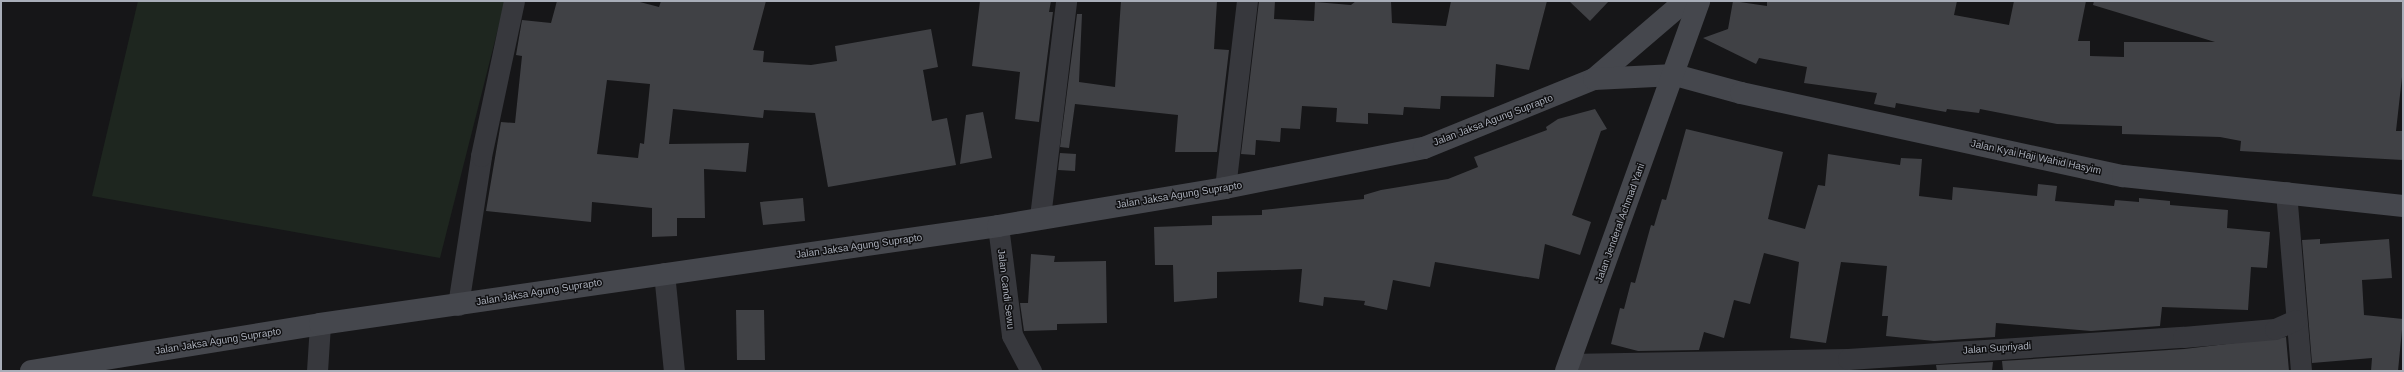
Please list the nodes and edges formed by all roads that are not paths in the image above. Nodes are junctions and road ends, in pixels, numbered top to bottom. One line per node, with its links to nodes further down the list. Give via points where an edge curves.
1 (514, 1): 14 (street, via 481,156)
2 (1066, 1): 11 (street)
3 (1247, 1): 8 (street)
4 (1685, 1): 7 (main road)
5 (1700, 1): 6 (main road, Jalan Jenderal Achmad Yani)
6 (1675, 75): 7 (main road, Jalan Jaksa Agung Suprapto); 9 (main road, Jalan Kyai Haji Wahid Hasyim, via 1741,93 2123,176); 18 (main road, Jalan Jenderal Achmad Yani)
7 (1594, 79): 8 (main road, Jalan Jaksa Agung Suprapto, via 1424,148)
8 (1225, 188): 11 (main road, Jalan Jaksa Agung Suprapto)
9 (2286, 192): 10 (main road, Jalan Kyai Haji Wahid Hasyim); 15 (street)
10 (2403, 206)
11 (1040, 217): 12 (main road, Jalan Jaksa Agung Suprapto)
12 (998, 226): 13 (main road, Jalan Jaksa Agung Suprapto); 22 (street, Jalan Candi Sewu, via 1012,335)
13 (664, 274): 14 (main road, Jalan Jaksa Agung Suprapto); 21 (street)
14 (458, 304): 16 (main road, Jalan Jaksa Agung Suprapto)
15 (2295, 320): 17 (street, Jalan Supriyadi, via 2275,329); 23 (street)
16 (320, 324): 19 (main road, Jalan Jaksa Agung Suprapto); 20 (street)
17 (1814, 366): 18 (street, Jalan Supriyadi)
18 (1567, 368)
19 (31, 371)
20 (317, 371)
21 (674, 371)
22 (1030, 371)
23 (2301, 371)

